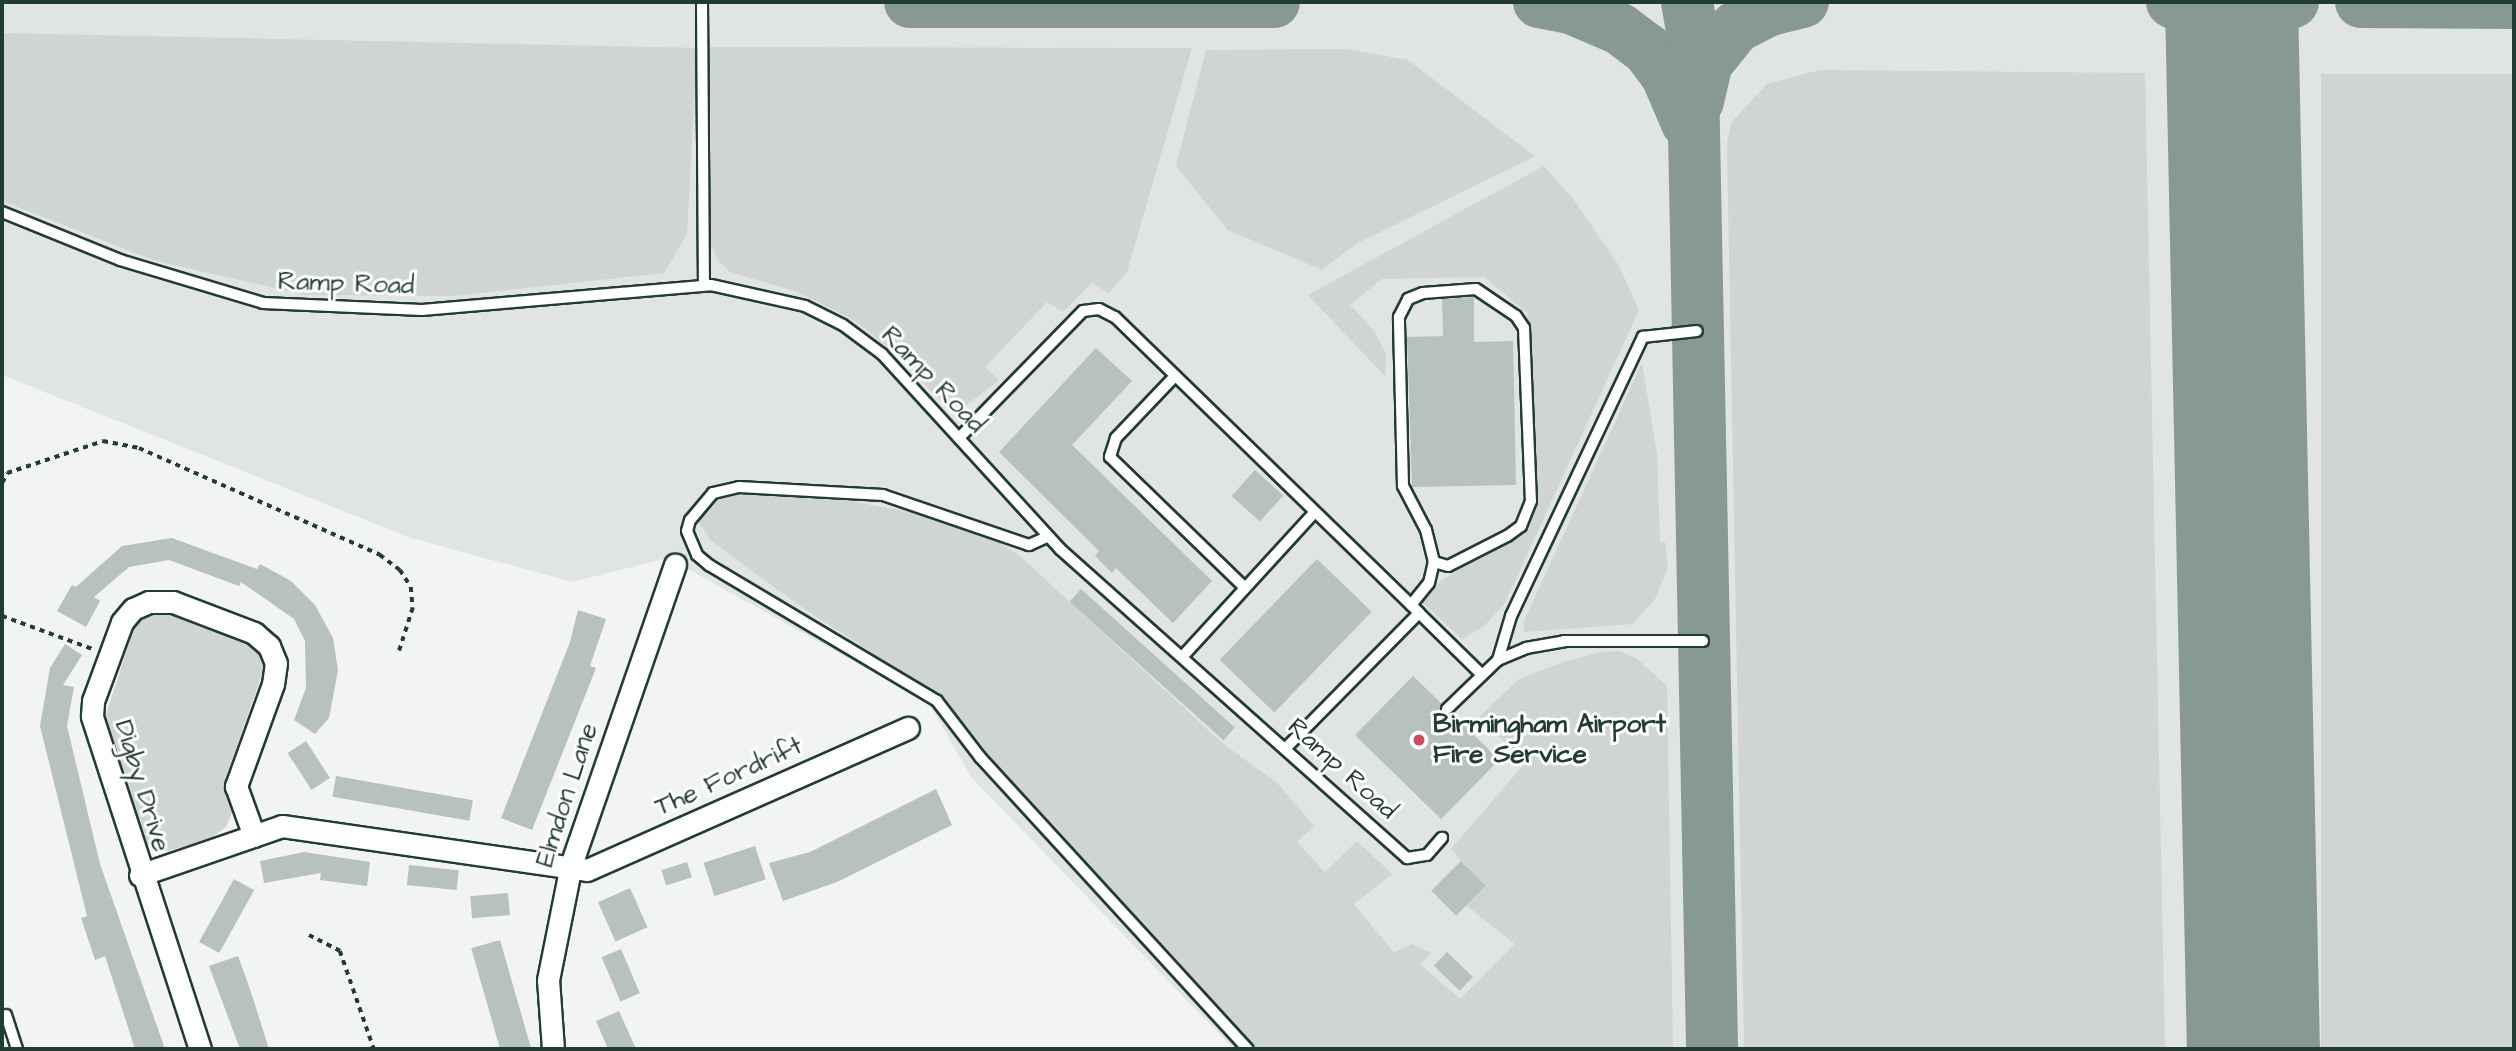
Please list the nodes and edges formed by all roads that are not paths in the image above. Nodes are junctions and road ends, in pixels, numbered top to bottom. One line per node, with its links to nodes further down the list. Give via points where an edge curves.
1 (702, 2): 3 (lane)
2 (2, 212): 3 (lane, Ramp Road, via 120,260 264,303 422,310)
3 (704, 285): 6 (lane, Ramp Road, via 763,293 843,325 883,354)
4 (1697, 331): 16 (lane, via 1643,337 1511,616)
5 (1175, 376): 6 (lane, via 1108,311 1092,307); 7 (lane); 11 (lane, via 1116,438 1110,457)
6 (959, 438): 8 (lane, Ramp Road)
7 (1315, 512): 11 (lane); 12 (lane)
8 (1047, 537): 15 (lane, Ramp Road); 29 (lane, via 1029,545 883,495 752,487 713,493 690,520 687,531 697,555 709,565 937,701 979,757)
9 (1434, 562): 9 (lane, via 1426,530 1403,486 1398,325 1408,299 1476,289 1490,295 1524,328 1531,501 1521,526 1507,536 1448,566); 12 (lane, via 1429,583)
10 (675, 564): 23 (street, Elmdon Lane)
11 (1245, 588): 15 (lane)
12 (1411, 605): 13 (lane)
13 (1419, 613): 17 (lane); 20 (lane)
14 (1703, 641): 16 (lane, via 1564,641)
15 (1183, 656): 20 (lane, Ramp Road)
16 (1498, 660): 17 (lane)
17 (1482, 675): 18 (lane)
18 (1447, 709)
19 (908, 728): 23 (street, The Fordrift, via 587,870)
20 (1286, 749): 22 (lane, Ramp Road, via 1406,858 1427,855)
21 (254, 836): 23 (street, Digby Drive, via 282,826); 24 (street, Digby Drive); 24 (street, Digby Drive, via 236,786 273,684 276,663 269,646 254,633 173,602 149,603 122,622 92,716)
22 (1442, 838)
23 (571, 865): 28 (street, Elmdon Lane, via 548,980)
24 (140, 875): 27 (street, Digby Drive)
25 (6, 1015): 26 (lane)
26 (17, 1049)
27 (200, 1049)
28 (553, 1049)
29 (1248, 1049)

